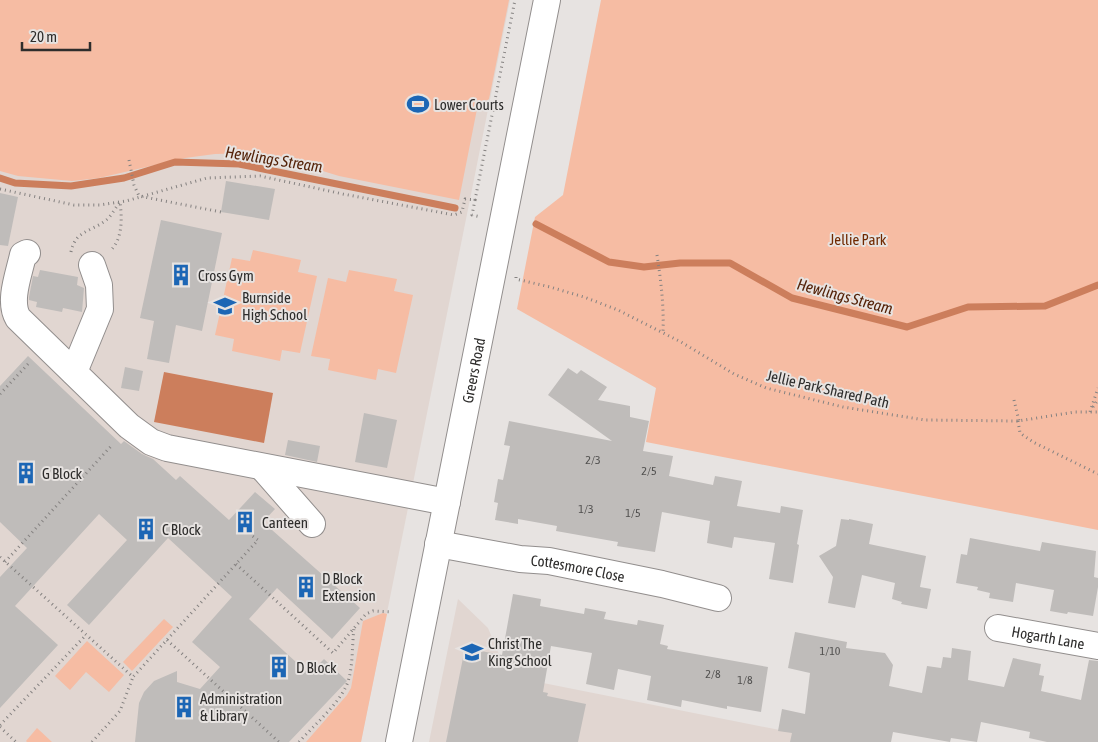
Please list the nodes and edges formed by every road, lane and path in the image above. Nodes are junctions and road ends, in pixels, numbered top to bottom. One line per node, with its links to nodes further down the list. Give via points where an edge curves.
1 (515, 0): 6 (path)
2 (546, 0): 27 (street, Greers Road)
3 (129, 160): 5 (path)
4 (0, 189): 7 (path, via 74,205)
5 (139, 196): 6 (path, via 207,178 260,176 454,214 462,212 465,199); 7 (path); 8 (path)
6 (475, 200): 9 (path, via 472,215)
7 (120, 202): 12 (path, via 122,219 112,250); 12 (path, via 109,218 78,236 72,244)
8 (221, 212)
9 (484, 218)
10 (27, 253): 15 (street, via 23,255 13,302 18,318)
11 (657, 255): 14 (path, via 664,311)
12 (81, 262): 16 (street, via 99,285 100,309)
13 (518, 270): 14 (path, Jellie Park Shared Path, via 516,279 584,297)
14 (663, 332): 23 (path, Jellie Park Shared Path, via 734,374 766,388 843,407 925,420)
15 (45, 345): 16 (street); 18 (path)
16 (74, 372): 24 (street)
17 (1098, 388): 21 (path)
18 (0, 394)
19 (1014, 400): 23 (path)
20 (1098, 400): 21 (path)
21 (1090, 412): 22 (path, Jellie Park Shared Path); 23 (path, Jellie Park Shared Path)
22 (1098, 412)
23 (1019, 421): 26 (path, via 1020,433 1033,442)
24 (129, 426): 25 (street, via 159,446); 32 (path)
25 (262, 466): 27 (street); 28 (street)
26 (1098, 474)
27 (447, 502): 30 (street, Greers Road)
28 (312, 524)
29 (251, 535): 33 (path, via 258,540)
30 (438, 544): 34 (street, Cottesmore Close, via 549,561); 47 (street, Greers Road)
31 (0, 557): 32 (path)
32 (5, 562): 38 (path)
33 (236, 564): 36 (path, via 333,653); 39 (path)
34 (718, 598)
35 (390, 612): 36 (path, via 366,614)
36 (354, 628): 46 (path, via 350,678 340,697)
37 (998, 628): 40 (street, Hogarth Lane)
38 (86, 635): 41 (path); 42 (path)
39 (167, 640): 41 (path); 45 (path)
40 (1098, 646)
41 (133, 678): 44 (path, via 120,711)
42 (0, 726): 43 (path)
43 (16, 742)
44 (92, 742)
45 (279, 742)
46 (299, 742)
47 (399, 742)

